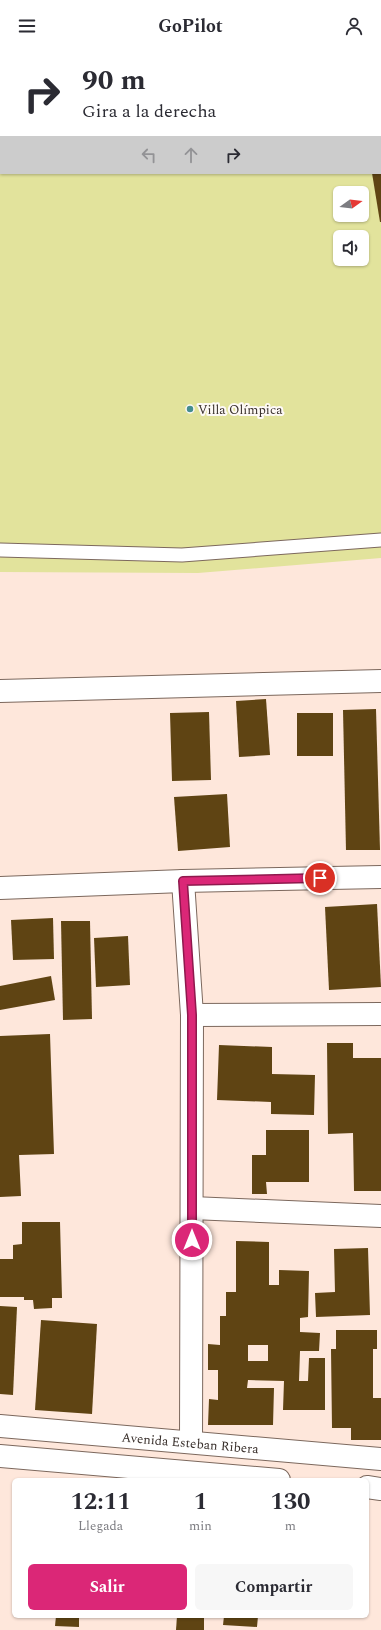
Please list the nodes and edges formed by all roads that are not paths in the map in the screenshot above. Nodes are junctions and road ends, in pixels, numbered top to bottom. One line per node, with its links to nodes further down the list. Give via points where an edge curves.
1 (381, 540): 2 (lane, via 182,555)
2 (0, 550)
3 (381, 681): 4 (street)
4 (0, 691)
5 (381, 877): 6 (street)
6 (183, 881): 7 (street); 9 (street)
7 (0, 888)
8 (381, 1014): 9 (street)
9 (192, 1015): 10 (street)
10 (192, 1208): 11 (street); 13 (street)
11 (381, 1216)
12 (0, 1426): 13 (street, Avenida Esteban Ribera)
13 (191, 1442): 15 (street, Avenida Esteban Ribera)
14 (0, 1456): 16 (street)
15 (381, 1459)
16 (256, 1478)
17 (369, 1488): 18 (street)
18 (381, 1489)

